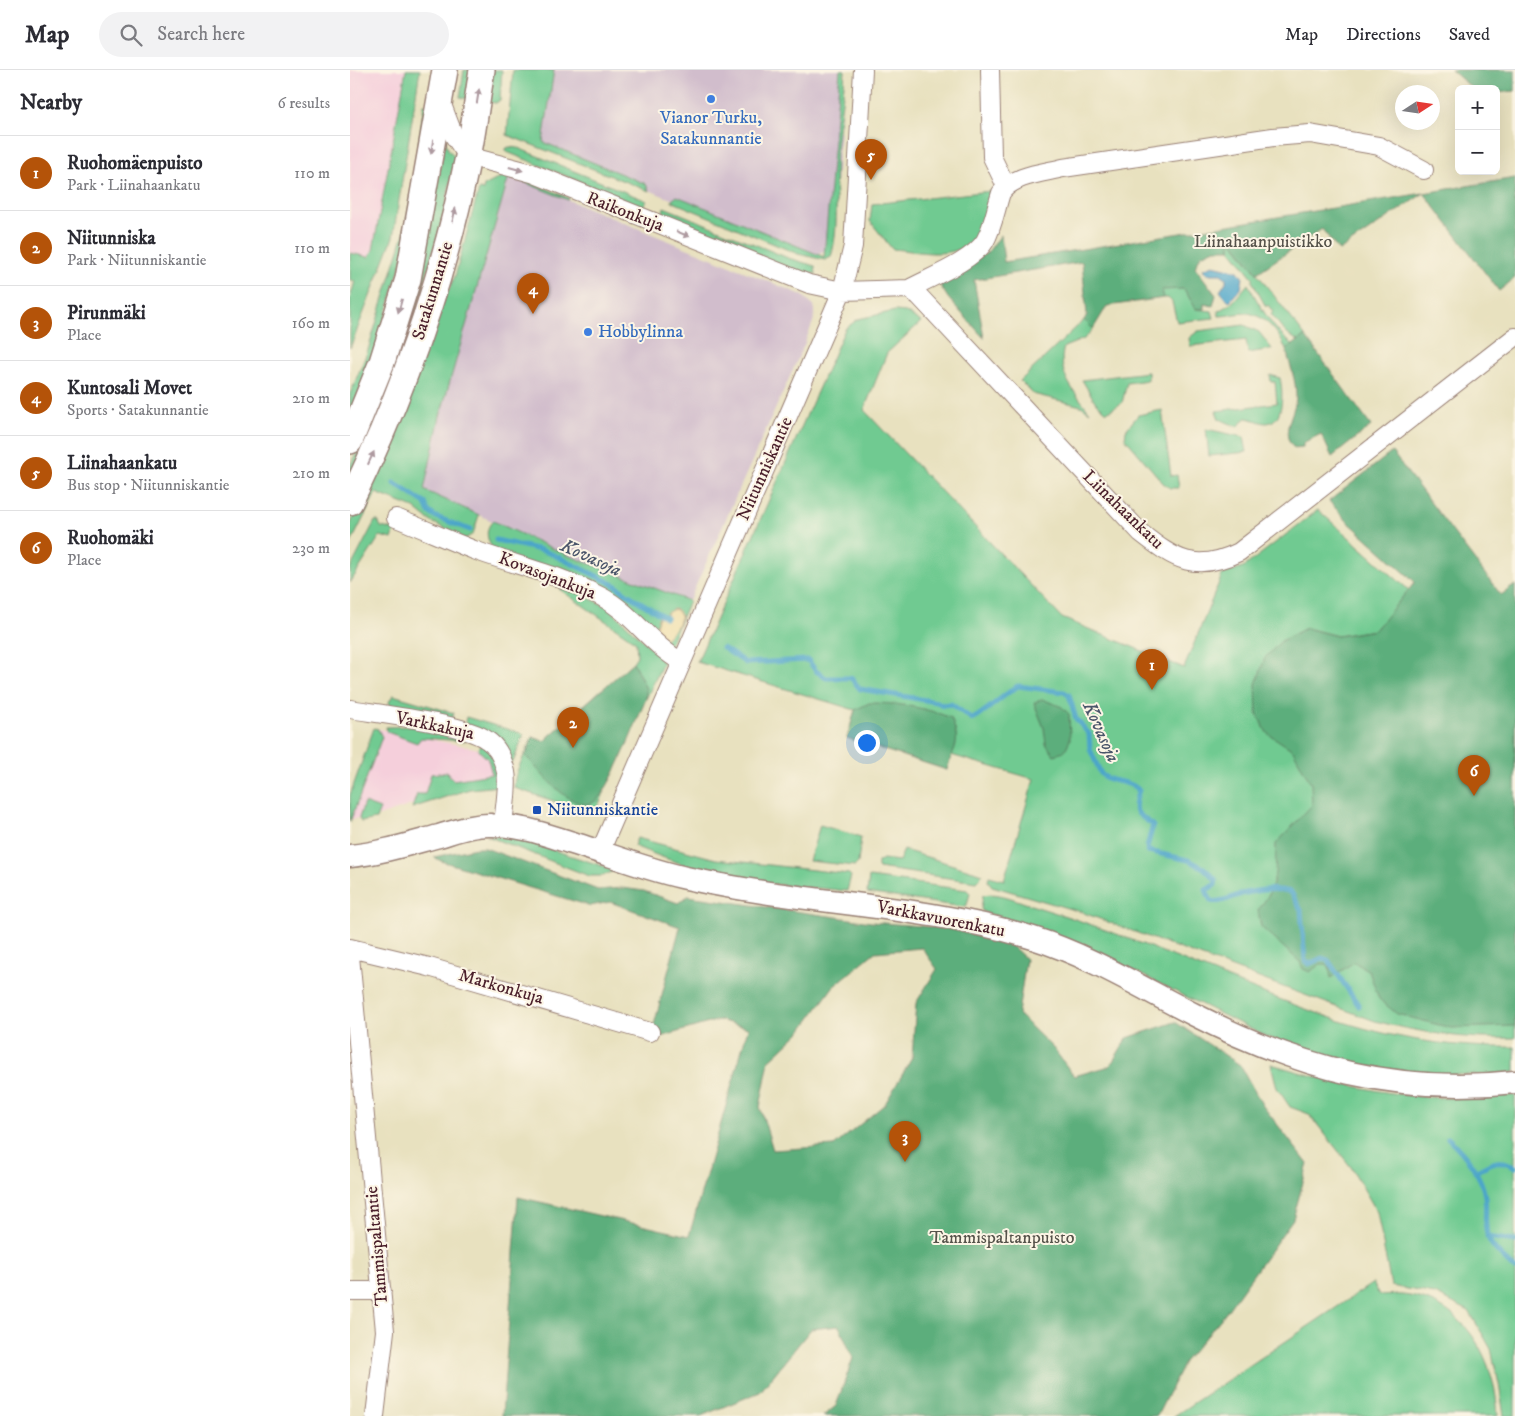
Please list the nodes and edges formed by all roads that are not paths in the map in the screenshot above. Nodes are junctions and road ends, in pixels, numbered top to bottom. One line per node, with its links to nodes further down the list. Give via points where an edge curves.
1 (445, 70): 5 (main road, Satakunnantie)
2 (482, 70): 6 (main road, Satakunnantie, one-way to 2)
3 (863, 70): 10 (street, Niitunniskantie, via 853,246)
4 (990, 70): 8 (street, via 992,158)
5 (440, 99): 6 (street, via 454,136); 12 (main road, Satakunnantie, one-way to 12, via 408,280 382,362)
6 (468, 156): 10 (street, Raikonkuja, one-way to 10, via 532,173 809,284); 13 (main road, Satakunnantie, one-way to 6, via 416,348 437,284)
7 (1424, 170): 8 (street, via 1380,146 1310,134 1063,168 1028,176)
8 (1006, 186): 9 (street, via 984,242 962,261)
9 (909, 289): 10 (street); 11 (street, Liinahaankatu, via 1141,533 1168,554 1195,563 1228,558 1246,548)
10 (842, 291): 15 (street, Niitunniskantie)
11 (1515, 337)
12 (350, 441)
13 (350, 502)
14 (396, 518): 15 (street, Kovasojankuja, via 474,550 559,578 604,598 661,649)
15 (682, 662): 18 (street, Niitunniskantie)
16 (350, 709): 17 (street, Varkkakuja, via 464,730 486,739 498,751 507,774)
17 (503, 825): 18 (street, Varkkavuorenkatu, via 531,830); 19 (street, Varkkavuorenkatu, via 468,827 386,851)
18 (600, 852): 23 (street, Varkkavuorenkatu, via 686,878 735,888 915,911 960,919 1034,939 1083,957 1264,1048 1324,1068 1425,1086)
19 (350, 856)
20 (350, 948): 22 (street, Markonkuja)
21 (350, 956): 25 (street, Tammispaltantie)
22 (650, 1032)
23 (1515, 1082)
24 (350, 1291): 25 (street)
25 (382, 1291): 26 (street, Tammispaltantie, via 385,1331)
26 (375, 1416)

